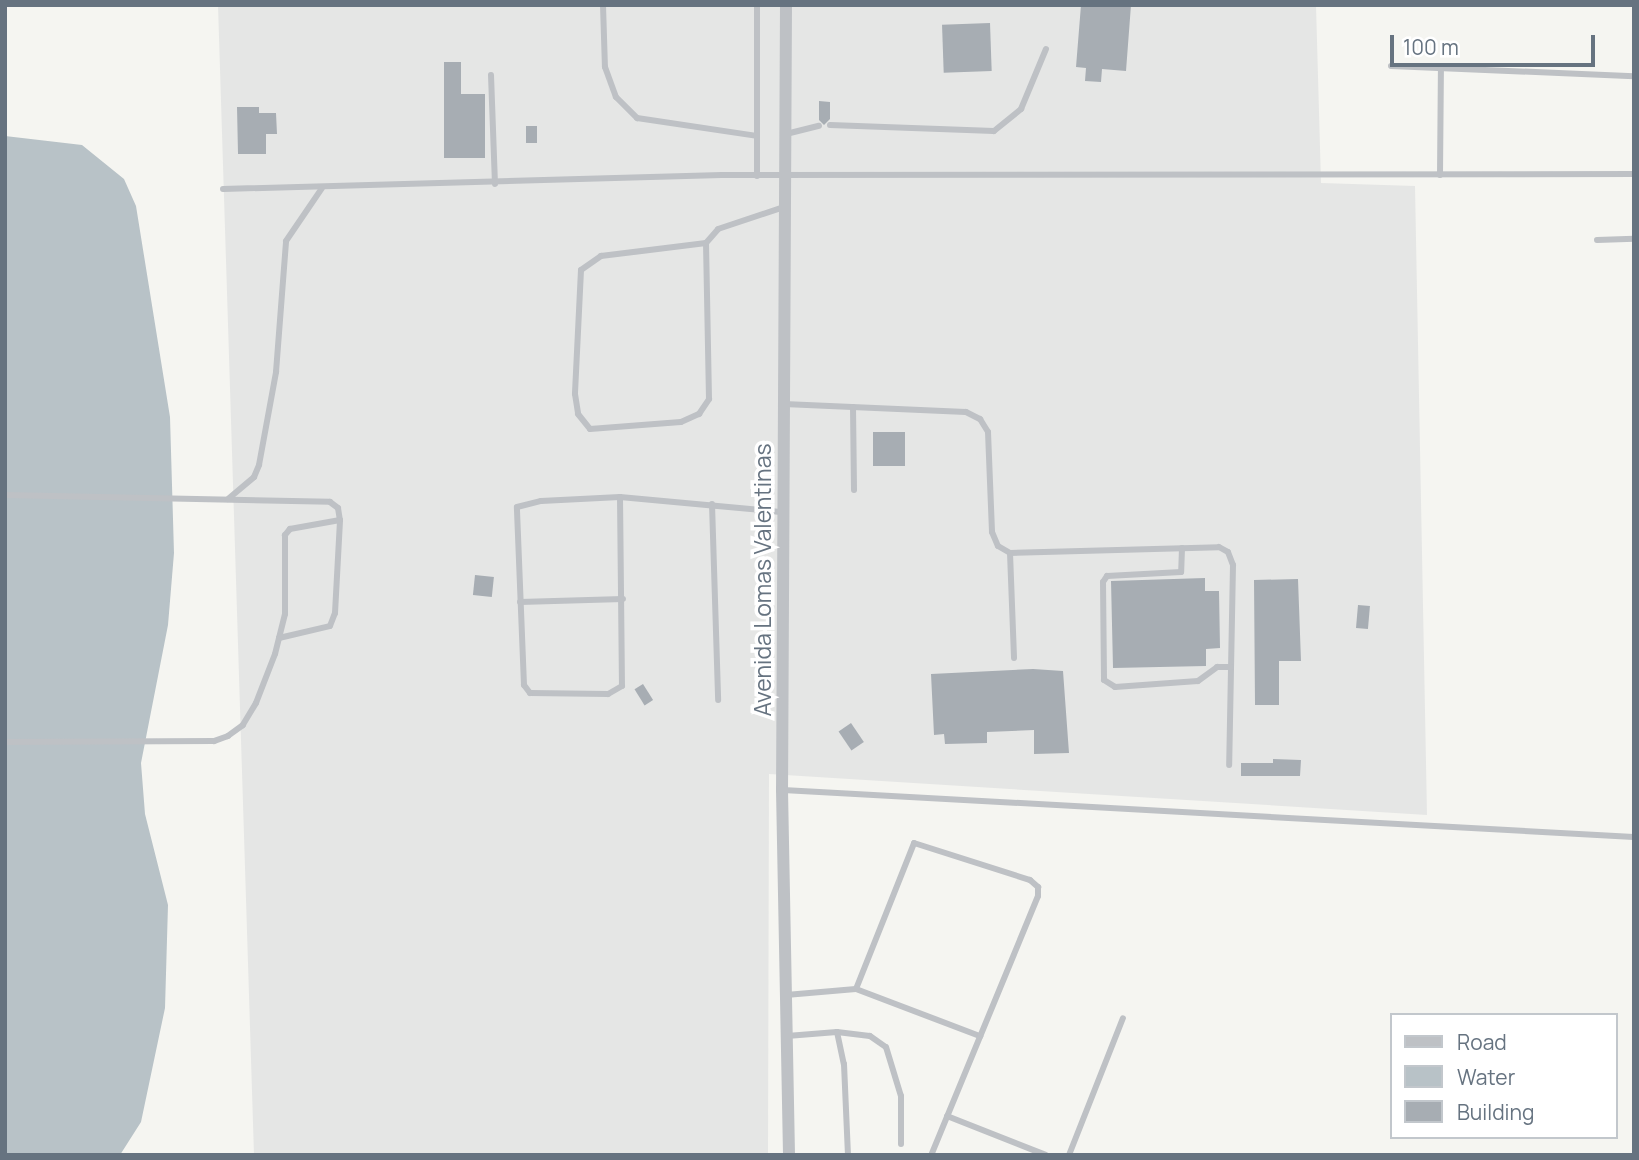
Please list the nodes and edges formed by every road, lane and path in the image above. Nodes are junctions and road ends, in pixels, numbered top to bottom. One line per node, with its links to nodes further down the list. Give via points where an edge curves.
1 (603, 5): 12 (lane, via 605,67 617,97 637,118)
2 (757, 5): 12 (lane)
3 (786, 5): 11 (street, Avenida Lomas Valentinas)
4 (1046, 49): 9 (lane, via 1021,109 994,131)
5 (1391, 66): 6 (lane)
6 (1441, 69): 8 (lane); 14 (lane)
7 (491, 75): 17 (lane)
8 (1634, 76)
9 (830, 125)
10 (819, 126): 11 (lane)
11 (786, 134): 16 (street, Avenida Lomas Valentinas)
12 (757, 136): 15 (lane)
13 (1634, 174): 14 (lane)
14 (1440, 175): 16 (lane)
15 (757, 176): 16 (lane); 17 (lane)
16 (786, 177): 20 (street, Avenida Lomas Valentinas)
17 (495, 184): 18 (lane)
18 (322, 188): 19 (lane); 29 (lane, via 286,241 276,372 258,465 254,477)
19 (223, 189)
20 (784, 207): 23 (lane, via 718,229); 24 (street, Avenida Lomas Valentinas)
21 (1634, 239): 22 (lane)
22 (1597, 240)
23 (706, 243): 23 (lane, via 709,399 699,414 681,422 590,429 578,414 575,394 581,270 601,256)
24 (784, 404): 25 (lane); 31 (street, Avenida Lomas Valentinas)
25 (853, 407): 26 (lane); 34 (lane, via 966,412 980,419 988,432 992,532 998,546)
26 (854, 490)
27 (5, 495): 29 (lane)
28 (620, 497): 30 (lane); 35 (lane); 36 (lane, via 541,501 517,507)
29 (226, 500): 32 (lane, via 330,502 338,508)
30 (712, 504): 31 (lane); 40 (lane)
31 (785, 513): 43 (street, Avenida Lomas Valentinas)
32 (340, 520): 37 (lane, via 335,613 330,626); 37 (lane, via 290,529 285,535 285,614)
33 (1182, 548): 34 (lane); 39 (lane, via 1219,547 1228,552 1233,565); 39 (lane, via 1181,572 1107,576 1103,582 1104,680 1115,687 1198,681 1217,667)
34 (1010, 553): 38 (lane)
35 (623, 599): 36 (lane); 36 (lane, via 625,672 622,686 608,694 527,691)
36 (520, 602)
37 (279, 638): 41 (lane, via 256,703 243,725 221,738)
38 (1014, 657)
39 (1231, 667): 42 (lane)
40 (718, 700)
41 (5, 742)
42 (1229, 765)
43 (782, 790): 44 (lane); 46 (street, Avenida Lomas Valentinas)
44 (1634, 837)
45 (856, 989): 46 (lane); 50 (lane); 50 (lane, via 915,843 1031,880 1038,896)
46 (786, 995): 49 (street, Avenida Lomas Valentinas)
47 (1123, 1018): 57 (lane)
48 (837, 1032): 49 (lane); 52 (lane, via 870,1036 886,1047 901,1096); 54 (lane, via 844,1064)
49 (787, 1036): 53 (street, Avenida Lomas Valentinas)
50 (980, 1036): 51 (lane)
51 (947, 1116): 55 (lane); 56 (lane)
52 (901, 1144)
53 (789, 1155)
54 (848, 1155)
55 (931, 1155)
56 (1046, 1155)
57 (1069, 1155)

